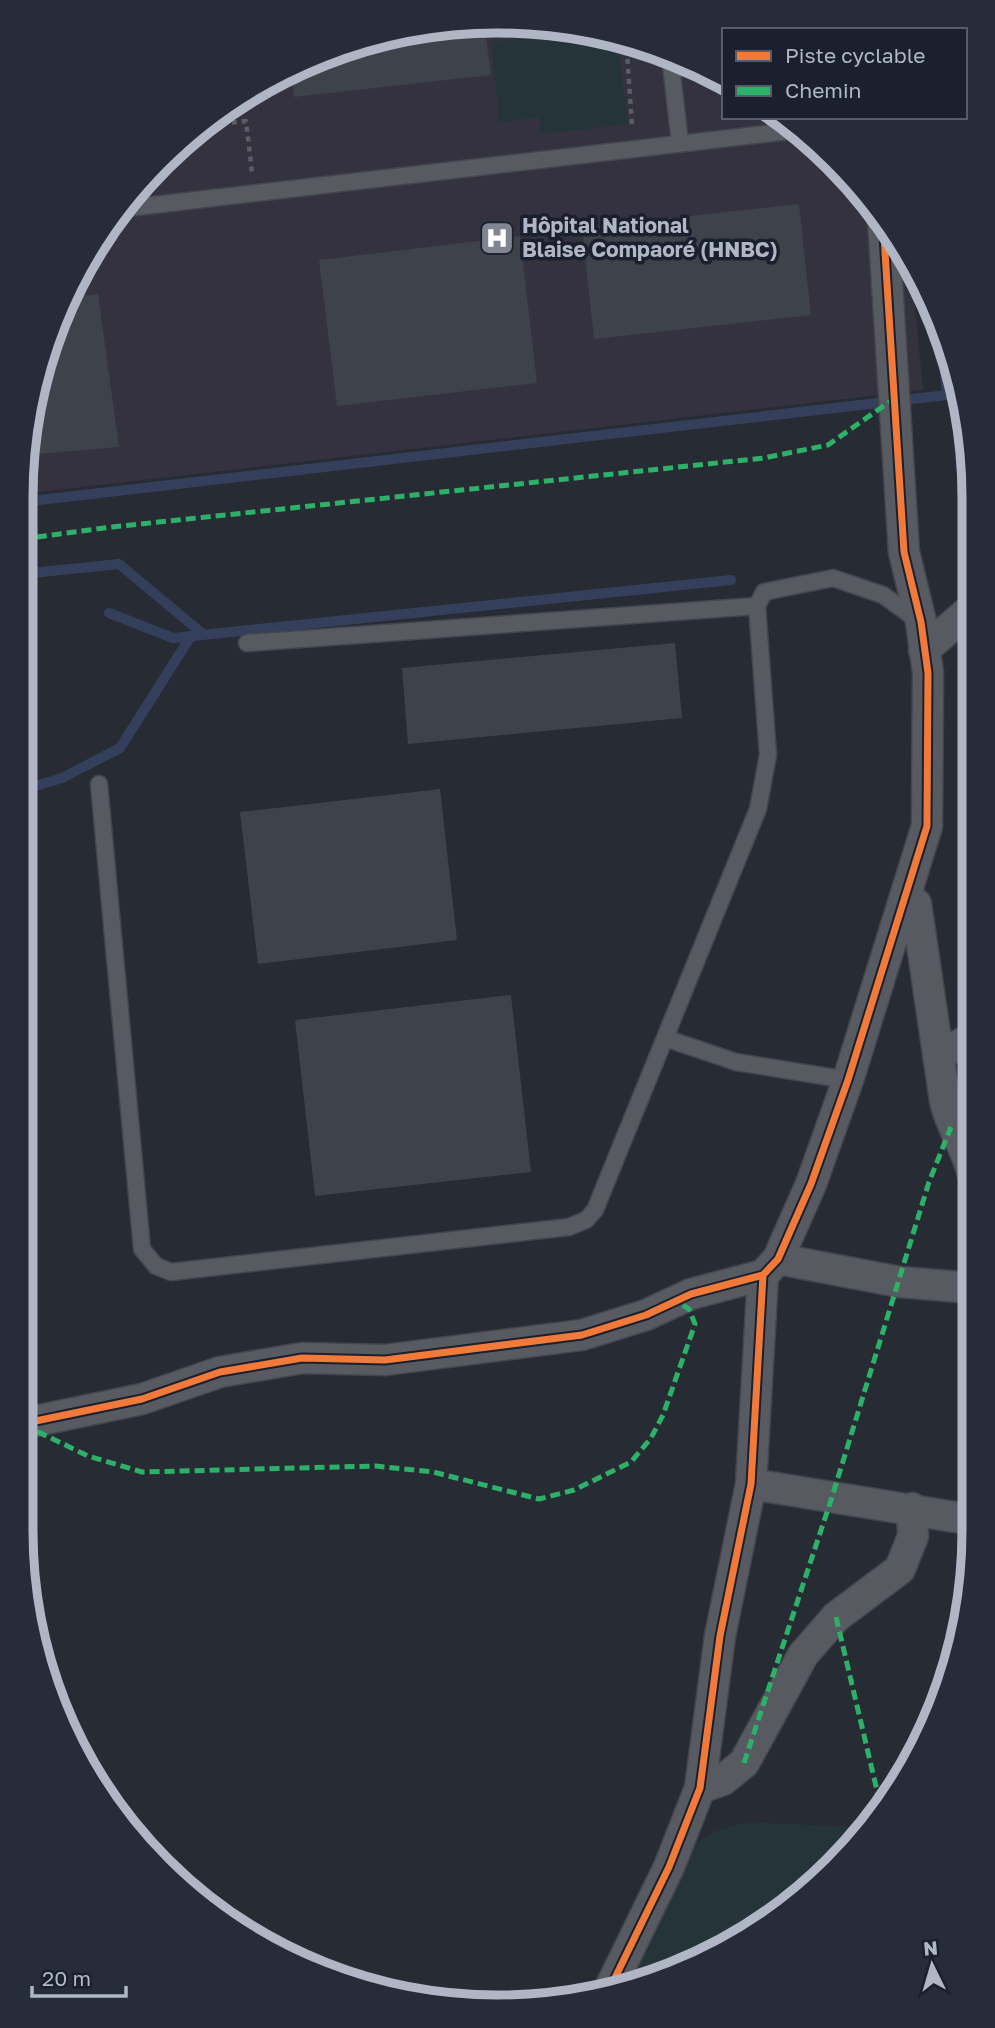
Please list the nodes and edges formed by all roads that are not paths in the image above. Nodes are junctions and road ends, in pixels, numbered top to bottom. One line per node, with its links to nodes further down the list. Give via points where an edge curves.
1 (671, 68): 3 (lane)
2 (783, 132): 3 (lane)
3 (680, 144): 4 (lane)
4 (135, 207)
5 (884, 240): 8 (street, via 904,552)
6 (757, 606): 8 (lane, via 764,592 833,578 883,595); 9 (lane); 12 (lane, via 768,755 758,809)
7 (962, 614): 8 (street)
8 (923, 636): 11 (street, via 928,673 927,826)
9 (247, 643)
10 (99, 784): 12 (lane, via 142,1250 156,1266 171,1272 569,1227 586,1220 595,1210)
11 (907, 896): 14 (street, via 916,904); 15 (street)
12 (665, 1038): 15 (lane, via 736,1062)
13 (962, 1043): 14 (street)
14 (938, 1056): 16 (street, via 951,1127)
15 (848, 1080): 17 (street, via 811,1184)
16 (962, 1144)
17 (770, 1267): 18 (street); 19 (street, via 582,1335 385,1360 302,1358 220,1372 142,1399); 20 (street)
18 (962, 1287)
19 (33, 1422)
20 (751, 1484): 21 (street); 23 (street, via 720,1636)
21 (912, 1508): 22 (street); 23 (street, via 914,1536 900,1569 836,1617 803,1655 744,1763 723,1780)
22 (962, 1518)
23 (700, 1788): 24 (street, via 669,1867)
24 (614, 1980)

